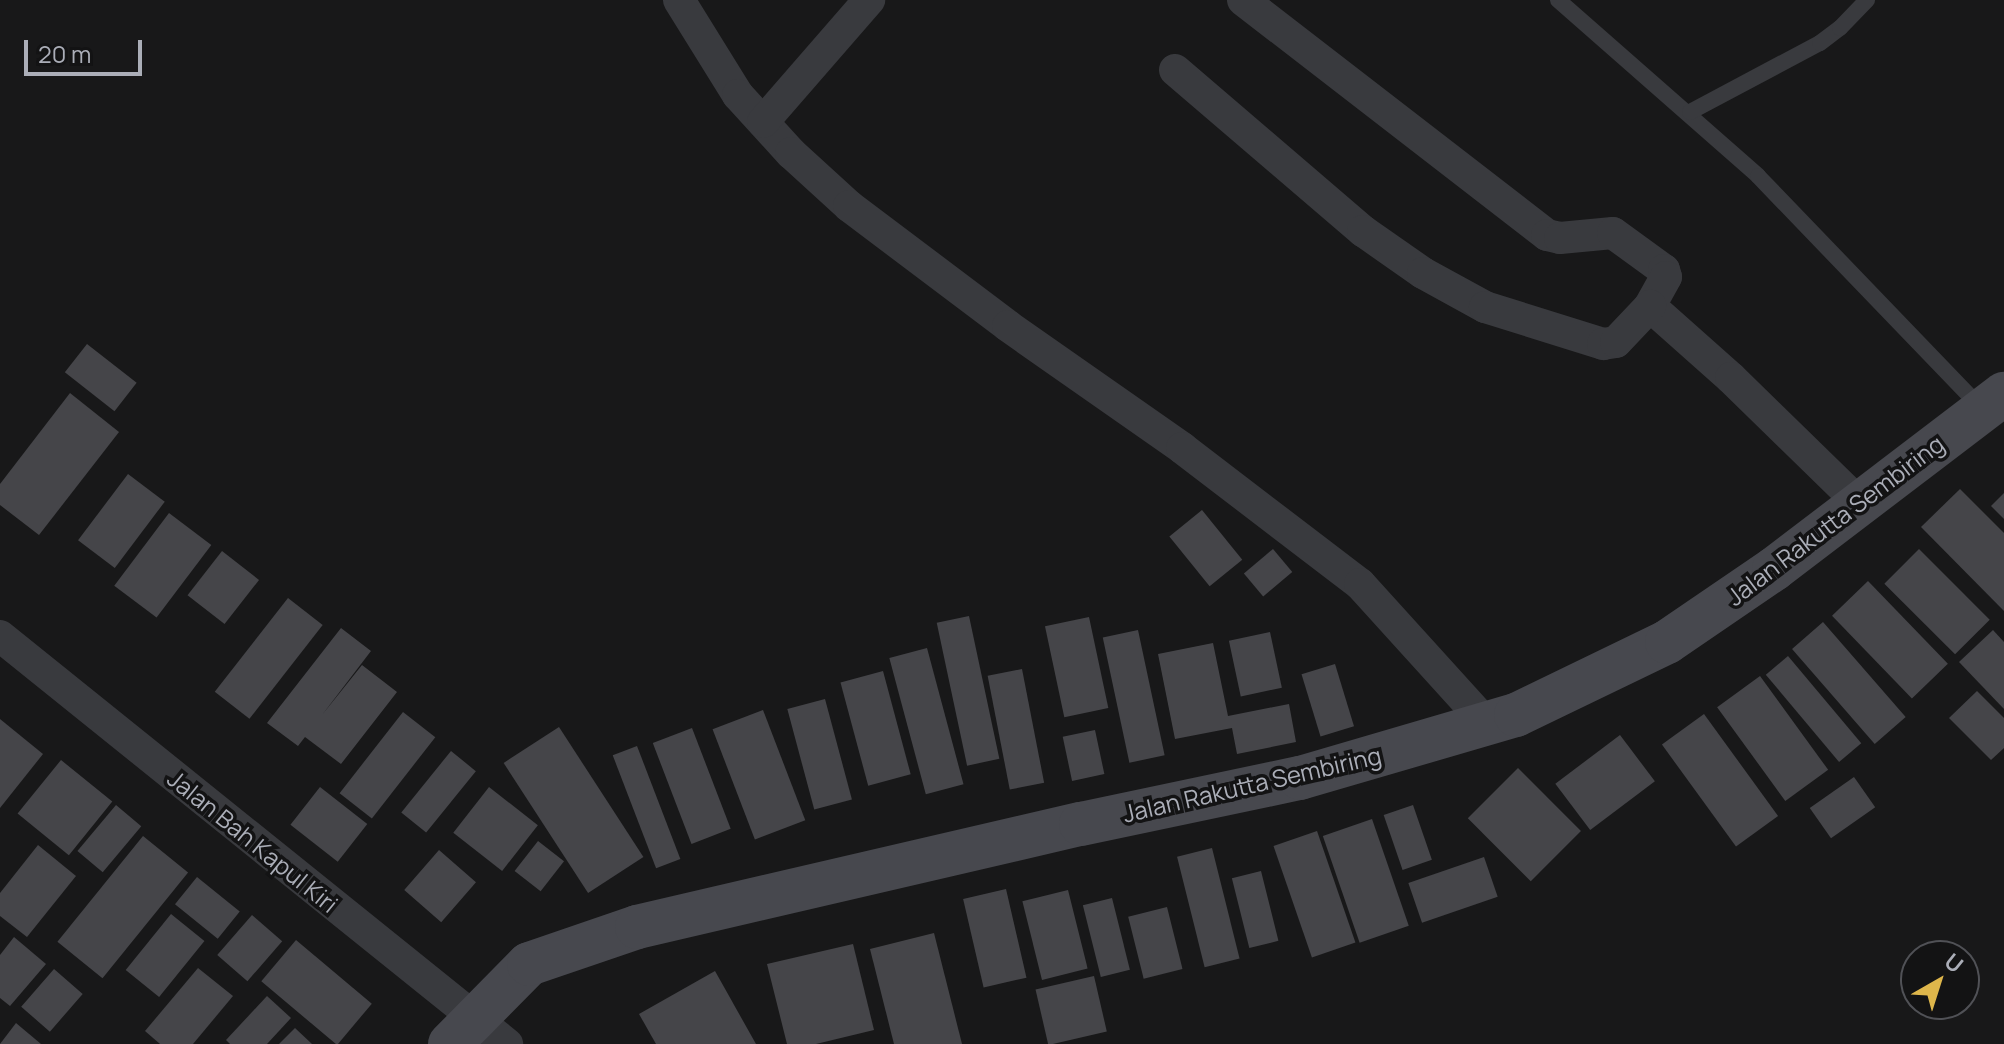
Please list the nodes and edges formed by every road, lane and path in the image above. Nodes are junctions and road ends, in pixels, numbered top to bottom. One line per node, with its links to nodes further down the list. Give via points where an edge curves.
1 (869, 0): 8 (street)
2 (1243, 0): 9 (street, via 1547,235 1613,233 1664,270 1666,277)
3 (1558, 0): 7 (lane)
4 (1867, 0): 7 (lane, via 1820,43)
5 (693, 6): 8 (street, via 738,95)
6 (1175, 70): 9 (street, via 1363,231 1485,307 1603,344 1616,342)
7 (1690, 112): 10 (lane)
8 (763, 122): 13 (street, via 849,206 1351,576)
9 (1650, 306): 11 (street)
10 (1994, 402): 11 (main road, Jalan Rakutta Sembiring)
11 (1859, 503): 13 (main road, Jalan Rakutta Sembiring, via 1667,642 1574,689)
12 (0, 636): 14 (street, Jalan Bah Kapul Kiri)
13 (1487, 724): 14 (main road, Jalan Rakutta Sembiring, via 1300,778 637,927 529,964)
14 (461, 1031): 15 (street, Jalan Bah Kapul Kiri)
15 (507, 1044)

